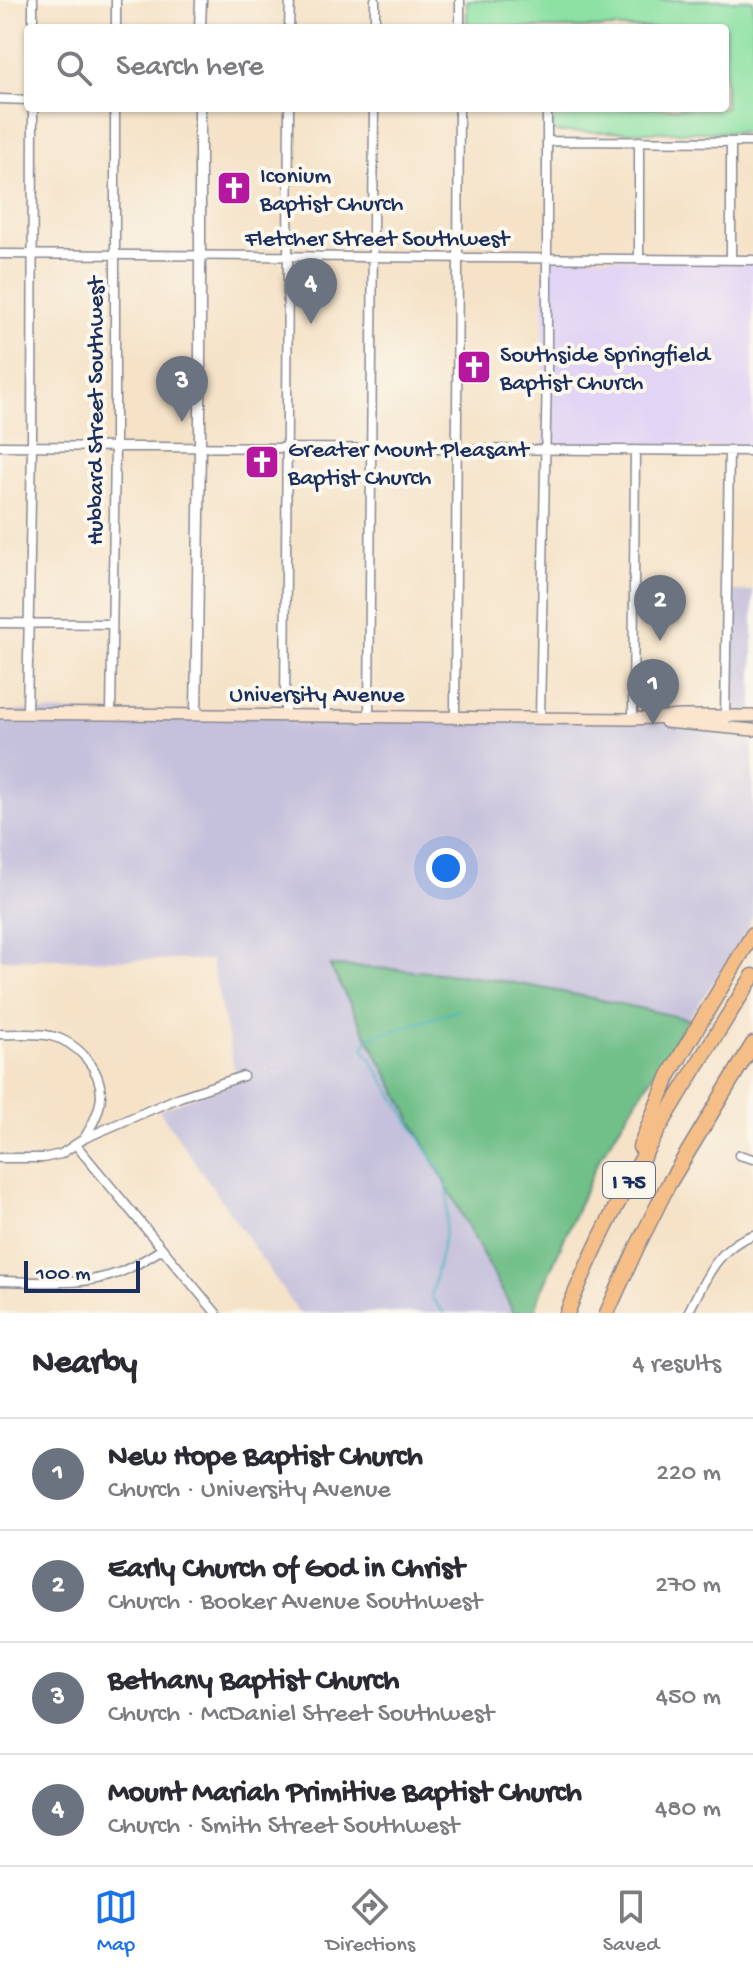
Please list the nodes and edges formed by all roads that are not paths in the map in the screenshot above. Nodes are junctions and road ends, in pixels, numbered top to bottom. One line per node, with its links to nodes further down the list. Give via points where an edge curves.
1 (33, 0): 7 (street)
2 (116, 0): 8 (street)
3 (201, 0): 9 (street)
4 (290, 0): 10 (street)
5 (375, 0): 11 (street)
6 (460, 0): 12 (street)
7 (33, 24)
8 (116, 24)
9 (200, 24)
10 (289, 24)
11 (375, 24)
12 (460, 24)
13 (0, 99): 14 (street)
14 (24, 100)
15 (33, 112): 27 (street)
16 (115, 112): 28 (street, Hubbard Street Southwest)
17 (200, 112): 29 (street)
18 (289, 112): 31 (street)
19 (374, 112): 30 (street)
20 (459, 112): 32 (street)
21 (547, 112): 22 (street)
22 (547, 141): 23 (street); 33 (street)
23 (639, 141): 24 (street); 34 (street)
24 (731, 142): 25 (street); 35 (street)
25 (753, 142)
26 (0, 254): 27 (street, Fletcher Street Southwest)
27 (33, 255): 28 (street, Fletcher Street Southwest); 38 (street)
28 (115, 256): 29 (street, Fletcher Street Southwest); 39 (street, Hubbard Street Southwest)
29 (200, 256): 31 (street, Fletcher Street Southwest); 40 (street)
30 (374, 256): 31 (street, Fletcher Street Southwest); 32 (street, Fletcher Street Southwest); 41 (street)
31 (288, 257): 43 (street)
32 (458, 257): 33 (street, Fletcher Street Southwest); 42 (street)
33 (547, 258): 34 (street, Fletcher Street Southwest); 44 (street)
34 (639, 259): 35 (street, Fletcher Street Southwest)
35 (731, 259): 36 (street, Fletcher Street Southwest)
36 (753, 260)
37 (0, 446): 38 (street)
38 (32, 446): 39 (street); 49 (street)
39 (115, 447): 40 (street); 50 (street, Hubbard Street Southwest)
40 (200, 447): 43 (street); 54 (street)
41 (372, 448): 42 (street); 43 (street); 56 (street)
42 (458, 448): 44 (street); 57 (street)
43 (287, 449): 55 (street)
44 (545, 449): 45 (street); 59 (street)
45 (635, 450): 46 (street); 60 (street)
46 (729, 450): 47 (street); 61 (street)
47 (753, 451)
48 (0, 623): 49 (street)
49 (29, 623): 50 (street); 52 (street)
50 (112, 624): 53 (street, Hubbard Street Southwest)
51 (0, 713): 52 (main road, University Avenue)
52 (27, 713): 53 (main road, University Avenue)
53 (111, 714): 54 (main road, University Avenue)
54 (196, 714): 55 (main road, University Avenue)
55 (285, 715): 56 (main road, University Avenue)
56 (369, 716): 57 (main road, University Avenue)
57 (455, 716): 59 (main road, University Avenue)
58 (753, 716): 61 (main road, University Avenue)
59 (540, 717): 60 (main road, University Avenue)
60 (633, 719): 61 (main road, University Avenue)
61 (725, 722): 62 (main road, University Avenue)
62 (753, 730)
63 (753, 934): 74 (highway, via 660,1095)
64 (753, 976): 74 (highway, I 75)
65 (0, 1034): 69 (street, via 49,1035 71,1044 91,1064 100,1106)
66 (753, 1044): 67 (highway, I 75)
67 (747, 1063): 80 (highway, I 75, via 668,1185)
68 (243, 1076): 69 (street)
69 (85, 1138): 70 (street)
70 (76, 1145): 72 (street, via 43,1158); 76 (street)
71 (739, 1155): 73 (street)
72 (0, 1158)
73 (753, 1159)
74 (622, 1192): 79 (highway, I 75)
75 (753, 1235): 81 (street, via 728,1247)
76 (162, 1249): 77 (street, via 137,1265 84,1282); 78 (street)
77 (0, 1281)
78 (216, 1313)
79 (567, 1313)
80 (607, 1313)
81 (688, 1313)

